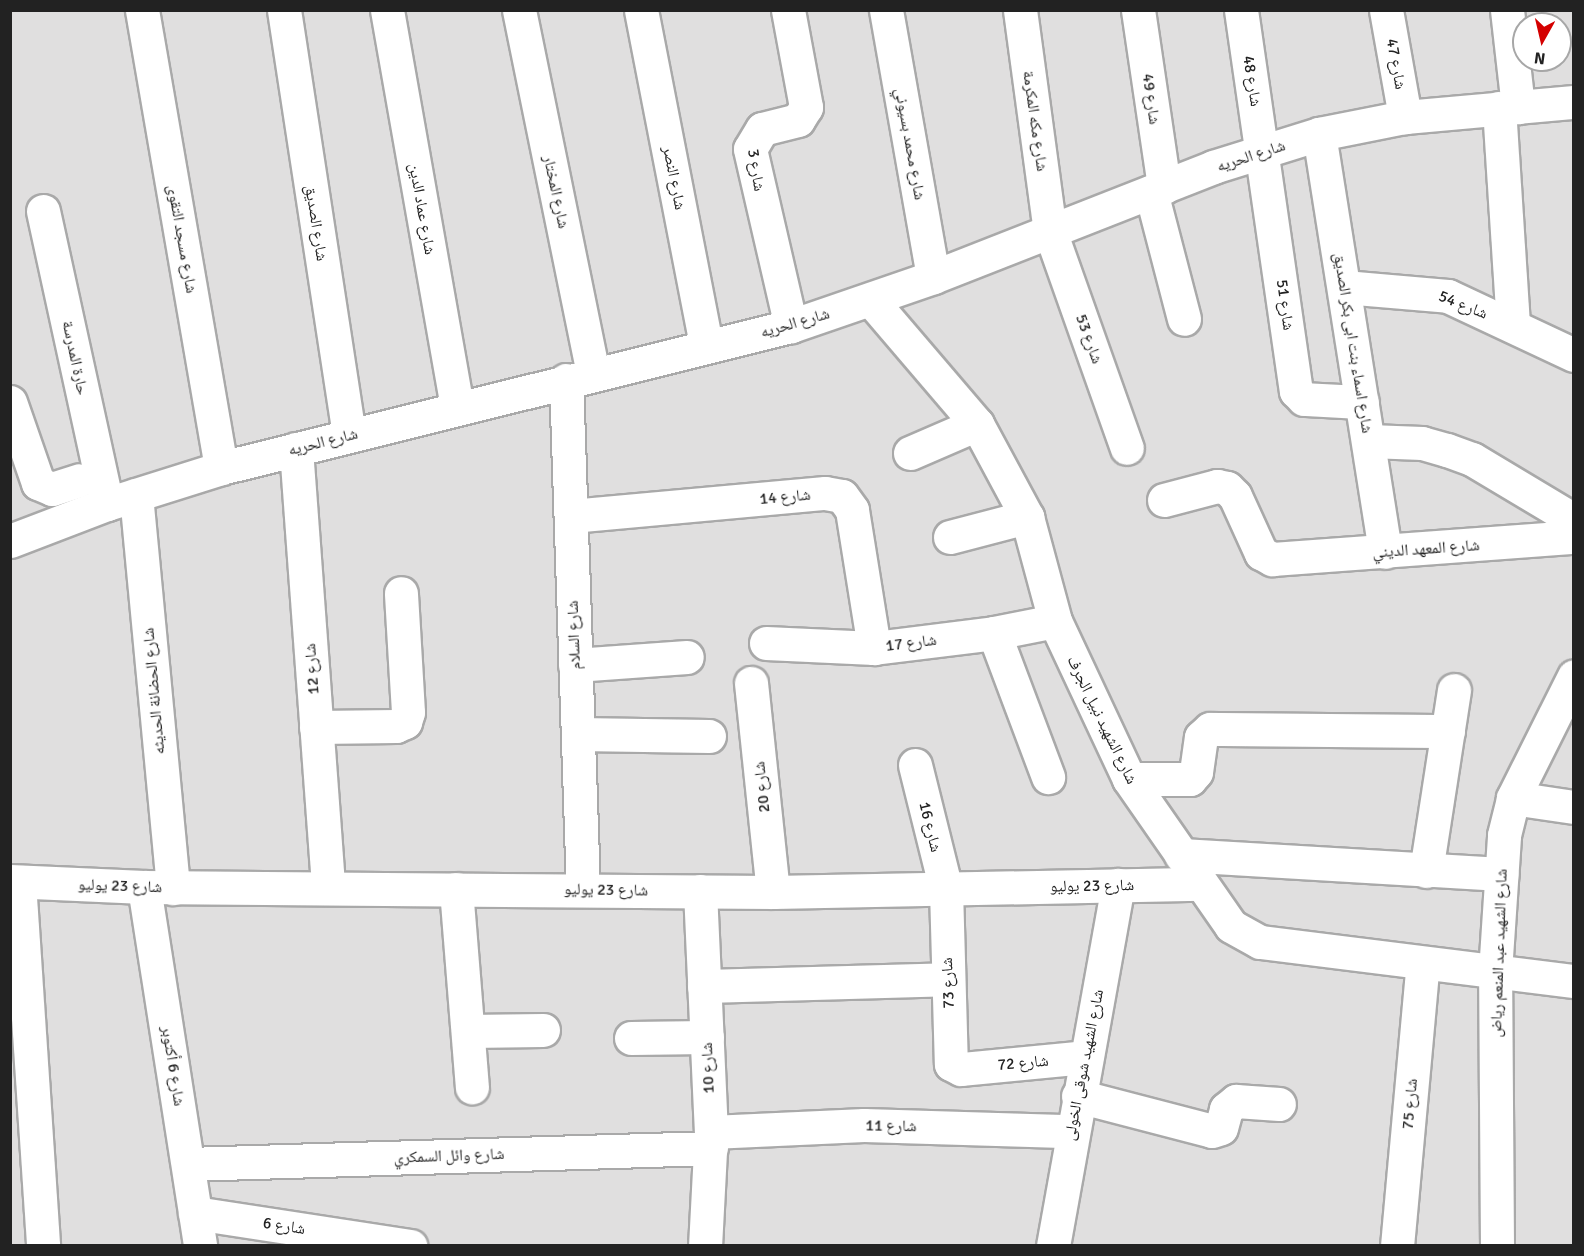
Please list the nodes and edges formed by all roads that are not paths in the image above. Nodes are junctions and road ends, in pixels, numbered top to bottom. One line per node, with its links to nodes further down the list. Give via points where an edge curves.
1 (142, 10): 39 (street, شارع مسجد التقوى)
2 (284, 10): 34 (street, شارع الصديق)
3 (387, 10): 32 (street, شارع عماد الدين)
4 (519, 10): 29 (street, شارع المختار)
5 (641, 10): 27 (street, شارع النصر)
6 (788, 10): 25 (street, شارع 3, via 806,107 798,120 762,129 750,148)
7 (886, 10): 21 (street, شارع محمد بسيوني)
8 (1020, 10): 20 (street, شارع مكه المكرمة)
9 (1138, 10): 18 (street, شارع 49)
10 (1241, 10): 17 (street, شارع 48)
11 (1386, 10): 15 (street, شارع 47)
12 (1507, 10): 14 (street)
13 (1574, 102): 14 (street, شارع الحريه)
14 (1508, 107): 15 (street, شارع الحريه); 26 (street)
15 (1405, 117): 16 (street, شارع الحريه)
16 (1319, 134): 17 (street, شارع الحريه); 22 (street, شارع اسماء بنت ابى بكر الصديق)
17 (1263, 151): 18 (street, شارع الحريه); 31 (street, شارع 51, via 1296,391 1304,399)
18 (1158, 190): 20 (street, شارع الحريه); 24 (street, شارع 49)
19 (43, 211): 40 (street, حارة المدرسة)
20 (1050, 231): 21 (street, شارع الحريه); 36 (street, شارع 53)
21 (933, 277): 23 (street, شارع الحريه)
22 (1344, 287): 26 (street, شارع 54, via 1438,294); 31 (street, شارع اسماء بنت ابى بكر الصديق)
23 (871, 300): 25 (street, شارع الحريه); 33 (street, شارع الشهيد نبيل الجرف)
24 (1184, 319)
25 (791, 326): 27 (street, شارع الحريه)
26 (1512, 326): 28 (street, شارع 54)
27 (706, 345): 29 (street, شارع الحريه)
28 (1574, 355)
29 (580, 377): 32 (street, شارع الحريه); 42 (street, شارع السلام)
30 (10, 402): 44 (street, via 34,477 44,487 69,484)
31 (1362, 402): 35 (street, شارع اسماء بنت ابى بكر الصديق)
32 (457, 408): 34 (street, شارع الحريه)
33 (976, 424): 38 (street); 43 (street, شارع الشهيد نبيل الجرف)
34 (349, 435): 37 (street, شارع الحريه)
35 (1369, 441): 45 (street, via 1422,443 1472,459); 49 (street, شارع اسماء بنت ابى بكر الصديق)
36 (1127, 448)
37 (296, 449): 39 (street, شارع الحريه); 60 (street, شارع 12)
38 (910, 453)
39 (221, 468): 40 (street, شارع الحريه)
40 (121, 499): 44 (street, شارع الحريه); 75 (street, شارع الحضانة الحديثه)
41 (1164, 500): 49 (street, شارع المعهد الديني, via 1217,486 1227,488 1235,496 1261,553 1279,559)
42 (570, 516): 54 (street, شارع 14, via 825,493 842,496 852,510); 56 (street, شارع السلام)
43 (1027, 517): 46 (street); 51 (street, شارع الشهيد نبيل الجرف)
44 (67, 519): 48 (street, شارع الحريه)
45 (1574, 520)
46 (950, 537)
47 (1574, 537): 49 (street, شارع المعهد الديني)
48 (10, 541)
49 (1385, 552)
50 (401, 593): 60 (street, via 405,722 396,726)
51 (1055, 621): 52 (street, شارع 17); 66 (street, شارع الشهيد نبيل الجرف)
52 (994, 633): 54 (street, شارع 17); 65 (street)
53 (766, 642): 54 (street, شارع 17)
54 (874, 648)
55 (687, 657): 56 (street)
56 (575, 665): 62 (street, شارع السلام)
57 (1574, 676): 67 (street, شارع الشهيد عبد المنعم رياض)
58 (751, 683): 81 (street, شارع 20)
59 (1454, 690): 61 (street)
60 (316, 727): 76 (street, شارع 12)
61 (1448, 731): 66 (street, via 1210,729 1201,737 1196,772 1190,779); 70 (street)
62 (578, 734): 63 (street); 79 (street, شارع السلام)
63 (709, 736)
64 (915, 765): 78 (street, شارع 16)
65 (1048, 777)
66 (1129, 779): 69 (street, شارع الشهيد نبيل الجرف)
67 (1513, 798): 68 (street); 71 (street, شارع الشهيد عبد المنعم رياض)
68 (1574, 807)
69 (1181, 855): 70 (street); 73 (street, شارع الشهيد نبيل الجرف)
70 (1426, 871): 71 (street)
71 (1501, 874): 83 (street, شارع الشهيد عبد المنعم رياض)
72 (15, 882): 75 (street, شارع 23 يوليو); 100 (street)
73 (1201, 884): 74 (street, شارع 23 يوليو); 82 (street, شارع الشهيد نبيل الجرف, via 1231,926 1260,942)
74 (1118, 885): 78 (street, شارع 23 يوليو); 91 (street, شارع الشهيد شوقى الخولى)
75 (158, 887): 76 (street, شارع 23 يوليو); 98 (street, شارع 6 أكتوبر)
76 (328, 888): 77 (street, شارع 23 يوليو)
77 (456, 889): 79 (street, شارع 23 يوليو); 88 (street)
78 (946, 889): 81 (street, شارع 23 يوليو); 84 (street, شارع 73)
79 (583, 890): 80 (street, شارع 23 يوليو)
80 (700, 891): 81 (street, شارع 23 يوليو); 86 (street, شارع 10)
81 (772, 891)
82 (1423, 963): 83 (street, شارع الشهيد نبيل الجرف); 105 (street, شارع 75)
83 (1495, 972): 85 (street, شارع الشهيد نبيل الجرف); 106 (street, شارع الشهيد عبد المنعم رياض)
84 (948, 979): 86 (street); 92 (street, شارع 73, via 951,1064)
85 (1574, 981)
86 (704, 986): 90 (street, شارع 10)
87 (543, 1030): 88 (street)
88 (468, 1031): 93 (street)
89 (631, 1038): 90 (street)
90 (707, 1038): 97 (street, شارع 10)
91 (1086, 1057): 92 (street, شارع 72); 94 (street, شارع الشهيد شوقى الخولى)
92 (961, 1069)
93 (472, 1087)
94 (1078, 1096): 95 (street, via 1212,1131 1221,1128 1226,1109 1236,1101); 96 (street, شارع الشهيد شوقى الخولى)
95 (1279, 1104)
96 (1071, 1131): 97 (street, شارع 11, via 864,1125); 104 (street, شارع الشهيد شوقى الخولى)
97 (711, 1140): 98 (street, شارع وائل السمكري); 103 (street, شارع 10)
98 (188, 1164): 99 (street, شارع 6 أكتوبر)
99 (195, 1213): 101 (street, شارع 6 أكتوبر); 102 (street, شارع 6)
100 (43, 1245)
101 (200, 1245)
102 (410, 1245)
103 (705, 1245)
104 (1053, 1245)
105 (1397, 1245)
106 (1497, 1245)

